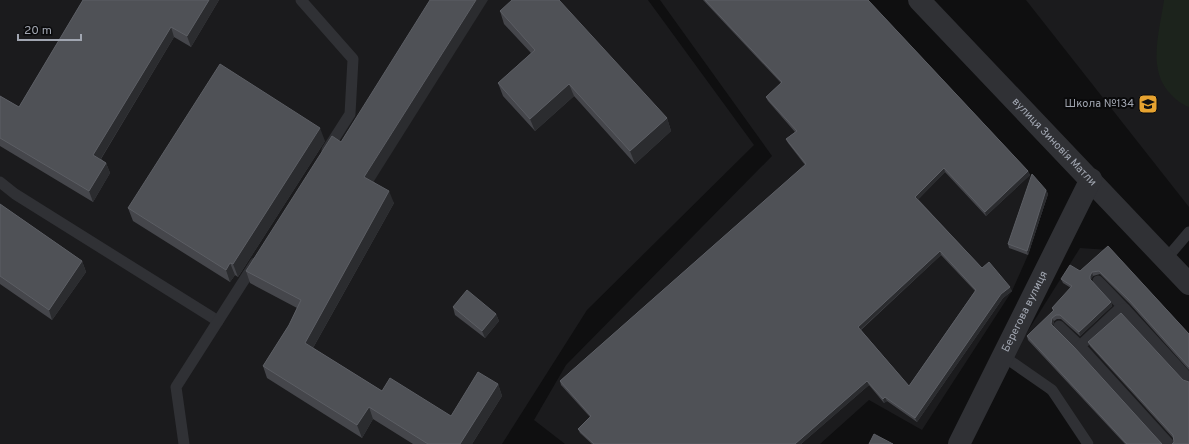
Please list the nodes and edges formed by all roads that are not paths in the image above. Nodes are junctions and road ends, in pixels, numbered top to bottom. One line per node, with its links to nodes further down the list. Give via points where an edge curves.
1 (301, 0): 3 (lane, via 353,59 350,114)
2 (919, 0): 4 (street, вулиця Зиновія Матли)
3 (320, 161)
4 (1091, 179): 8 (street, вулиця Зиновія Матли); 15 (street, Берегова вулиця)
5 (0, 182): 12 (lane)
6 (1189, 232): 8 (lane)
7 (261, 254): 12 (lane)
8 (1166, 259): 10 (street, вулиця Зиновія Матли)
9 (1098, 281): 11 (lane)
10 (1189, 284)
11 (1125, 309): 14 (lane, via 1118,310); 16 (lane)
12 (218, 321): 17 (lane, via 176,387)
13 (1058, 326): 14 (lane)
14 (1080, 346): 20 (lane)
15 (1003, 356): 18 (street, Берегова вулиця); 19 (lane, via 1052,390)
16 (1189, 379)
17 (184, 444)
18 (959, 444)
19 (1088, 444)
20 (1169, 444)

